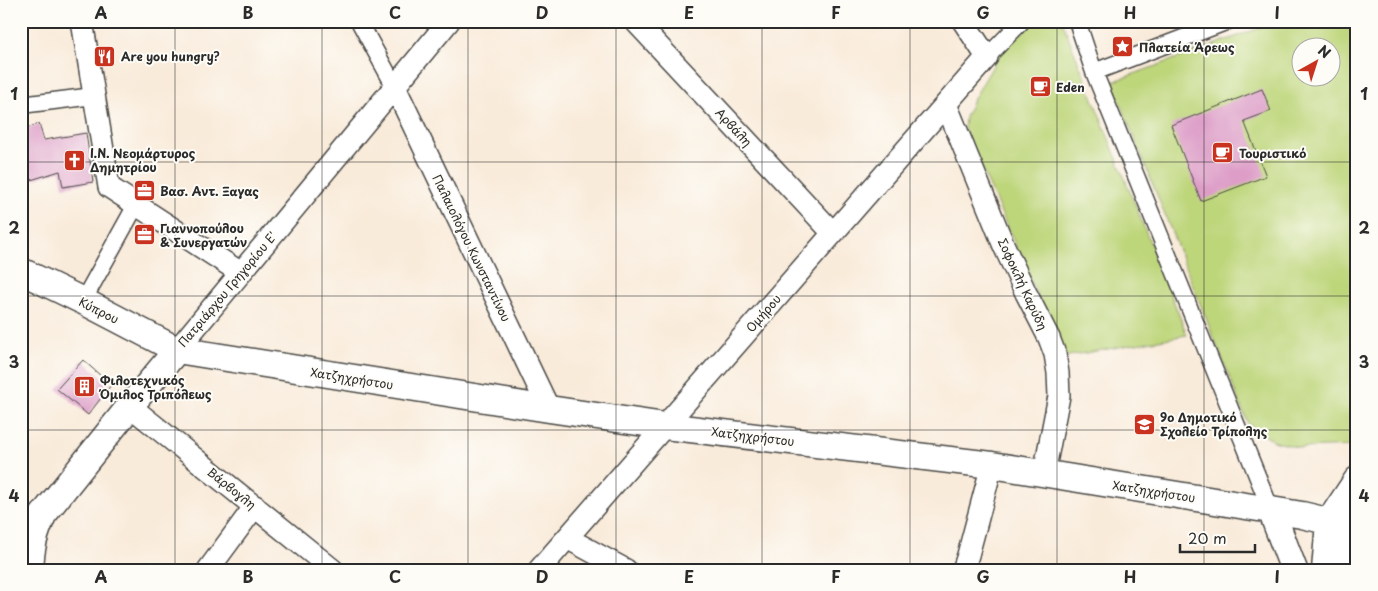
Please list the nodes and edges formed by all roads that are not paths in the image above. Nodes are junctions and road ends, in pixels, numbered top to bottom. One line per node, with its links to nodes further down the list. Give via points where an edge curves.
1 (82, 21): 12 (street)
2 (359, 21): 11 (street)
3 (449, 21): 11 (street, Πατριάρχου Γρηγορίου Ε')
4 (635, 21): 16 (street, Αρβάλη)
5 (963, 21): 9 (street)
6 (1022, 21): 9 (street)
7 (1077, 21): 10 (street)
8 (1228, 21): 10 (street)
9 (987, 57): 13 (street, Ομήρου)
10 (1094, 72): 28 (street)
11 (395, 87): 18 (street, Πατριάρχου Γρηγορίου Ε'); 22 (street, Παλαιολόγου Κωνσταντίνου)
12 (94, 96): 14 (street); 15 (street, via 109,187)
13 (946, 104): 16 (street, Ομήρου); 25 (street, Σοφοκλή Καρύδη, via 1004,246 1054,354 1058,396)
14 (21, 105)
15 (136, 205): 18 (street); 19 (street)
16 (833, 232): 23 (street, Ομήρου)
17 (21, 271): 19 (street, Κύπρου)
18 (241, 273): 20 (street, Πατριάρχου Γρηγορίου Ε')
19 (83, 301): 20 (street, Κύπρου)
20 (177, 350): 21 (street, Πατριάρχου Γρηγορίου Ε'); 22 (street, Χατζηχρήστου)
21 (130, 406): 27 (street, Βάρβογλη); 32 (street, Πατριάρχου Γρηγορίου Ε', via 43,515 34,536)
22 (549, 409): 23 (street, Χατζηχρήστου)
23 (665, 426): 24 (street, Χατζηχρήστου); 31 (street, Ομήρου)
24 (992, 465): 25 (street, Χατζηχρήστου); 37 (street)
25 (1044, 473): 28 (street, Χατζηχρήστου)
26 (1354, 484): 29 (street); 30 (street)
27 (255, 506): 33 (street); 34 (street, Βάρβογλη)
28 (1272, 510): 29 (street, Χατζηχρήστου); 38 (street)
29 (1329, 522): 30 (street, Χατζηχρήστου); 39 (street)
30 (1356, 528): 40 (street)
31 (567, 538): 35 (street, Ομήρου); 36 (street)
32 (30, 570)
33 (208, 570)
34 (333, 570)
35 (539, 570)
36 (626, 570)
37 (962, 570)
38 (1294, 570)
39 (1325, 570)
40 (1347, 570)

